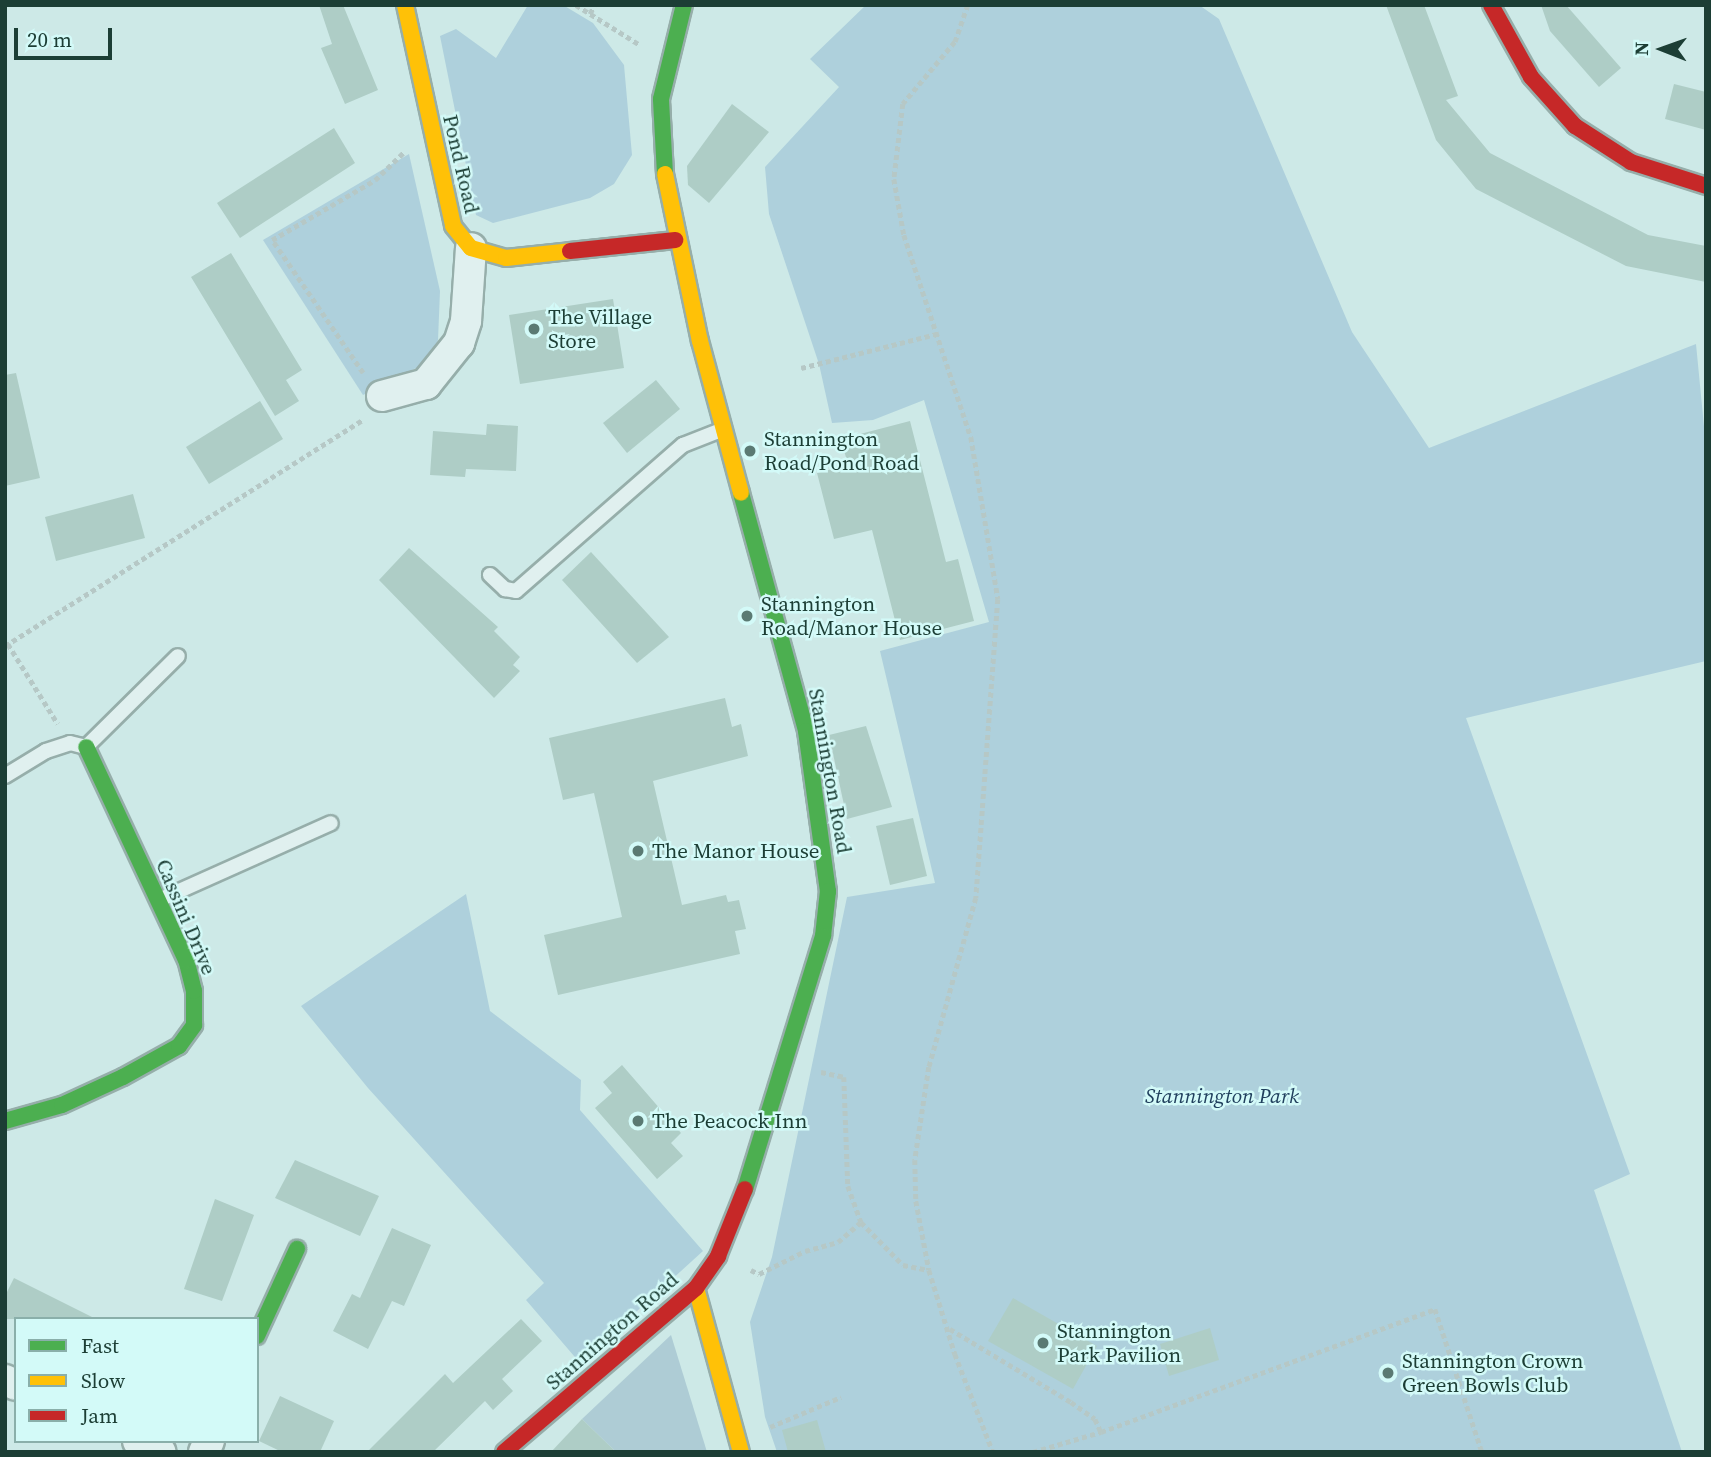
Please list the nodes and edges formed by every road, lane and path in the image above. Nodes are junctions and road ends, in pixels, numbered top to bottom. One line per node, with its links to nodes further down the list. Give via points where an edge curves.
1 (405, 5): 9 (main road, Pond Road)
2 (576, 5): 7 (path)
3 (594, 5): 7 (path)
4 (684, 5): 8 (main road, Stannington Road)
5 (968, 5): 13 (path, via 955,42 903,104 894,178 904,235)
6 (1490, 5): 10 (main road, via 1531,77 1575,126 1631,162)
7 (590, 14): 8 (path)
8 (667, 62): 11 (main road, Stannington Road, via 661,150)
9 (433, 141): 12 (main road, Pond Road, via 453,226); 15 (path, via 396,156 375,180 272,240 337,341)
10 (1706, 186)
11 (675, 240): 12 (main road, via 506,258); 16 (main road, Stannington Road)
12 (471, 248): 15 (street, via 466,321 459,343 426,384)
13 (936, 334): 14 (path); 29 (path, via 971,437 998,599 976,898 929,1066 915,1160 916,1201)
14 (801, 368)
15 (382, 396): 18 (path, via 349,431)
16 (724, 429): 17 (lane, via 682,445 516,591 505,589); 24 (main road, Stannington Road, via 806,731 825,861 828,891 823,936)
17 (489, 575)
18 (7, 645): 20 (path)
19 (178, 656): 20 (lane)
20 (78, 745): 21 (lane, via 47,751); 23 (main road, Cassini Drive)
21 (5, 776)
22 (331, 824): 23 (lane)
23 (158, 901): 25 (main road, Cassini Drive, via 186,960 194,991 194,1025 179,1046 123,1077 62,1105)
24 (788, 1061): 26 (path, via 844,1077 848,1186); 28 (main road, Stannington Road, via 734,1223)
25 (5, 1121)
26 (861, 1223): 28 (path, via 838,1242 805,1251 759,1274); 29 (path, via 903,1265)
27 (297, 1249): 32 (main road)
28 (718, 1256): 30 (main road, Stannington Road)
29 (929, 1270): 31 (path)
30 (696, 1287): 36 (main road); 38 (main road, Stannington Road)
31 (950, 1328): 34 (path, via 1071,1402 1095,1419); 39 (path, via 955,1354)
32 (259, 1332)
33 (841, 1397): 36 (path)
34 (1101, 1432): 40 (path); 41 (path, via 1435,1309)
35 (142, 1443): 37 (street)
36 (739, 1446)
37 (160, 1452)
38 (504, 1452)
39 (993, 1452)
40 (1033, 1452)
41 (1482, 1452)

